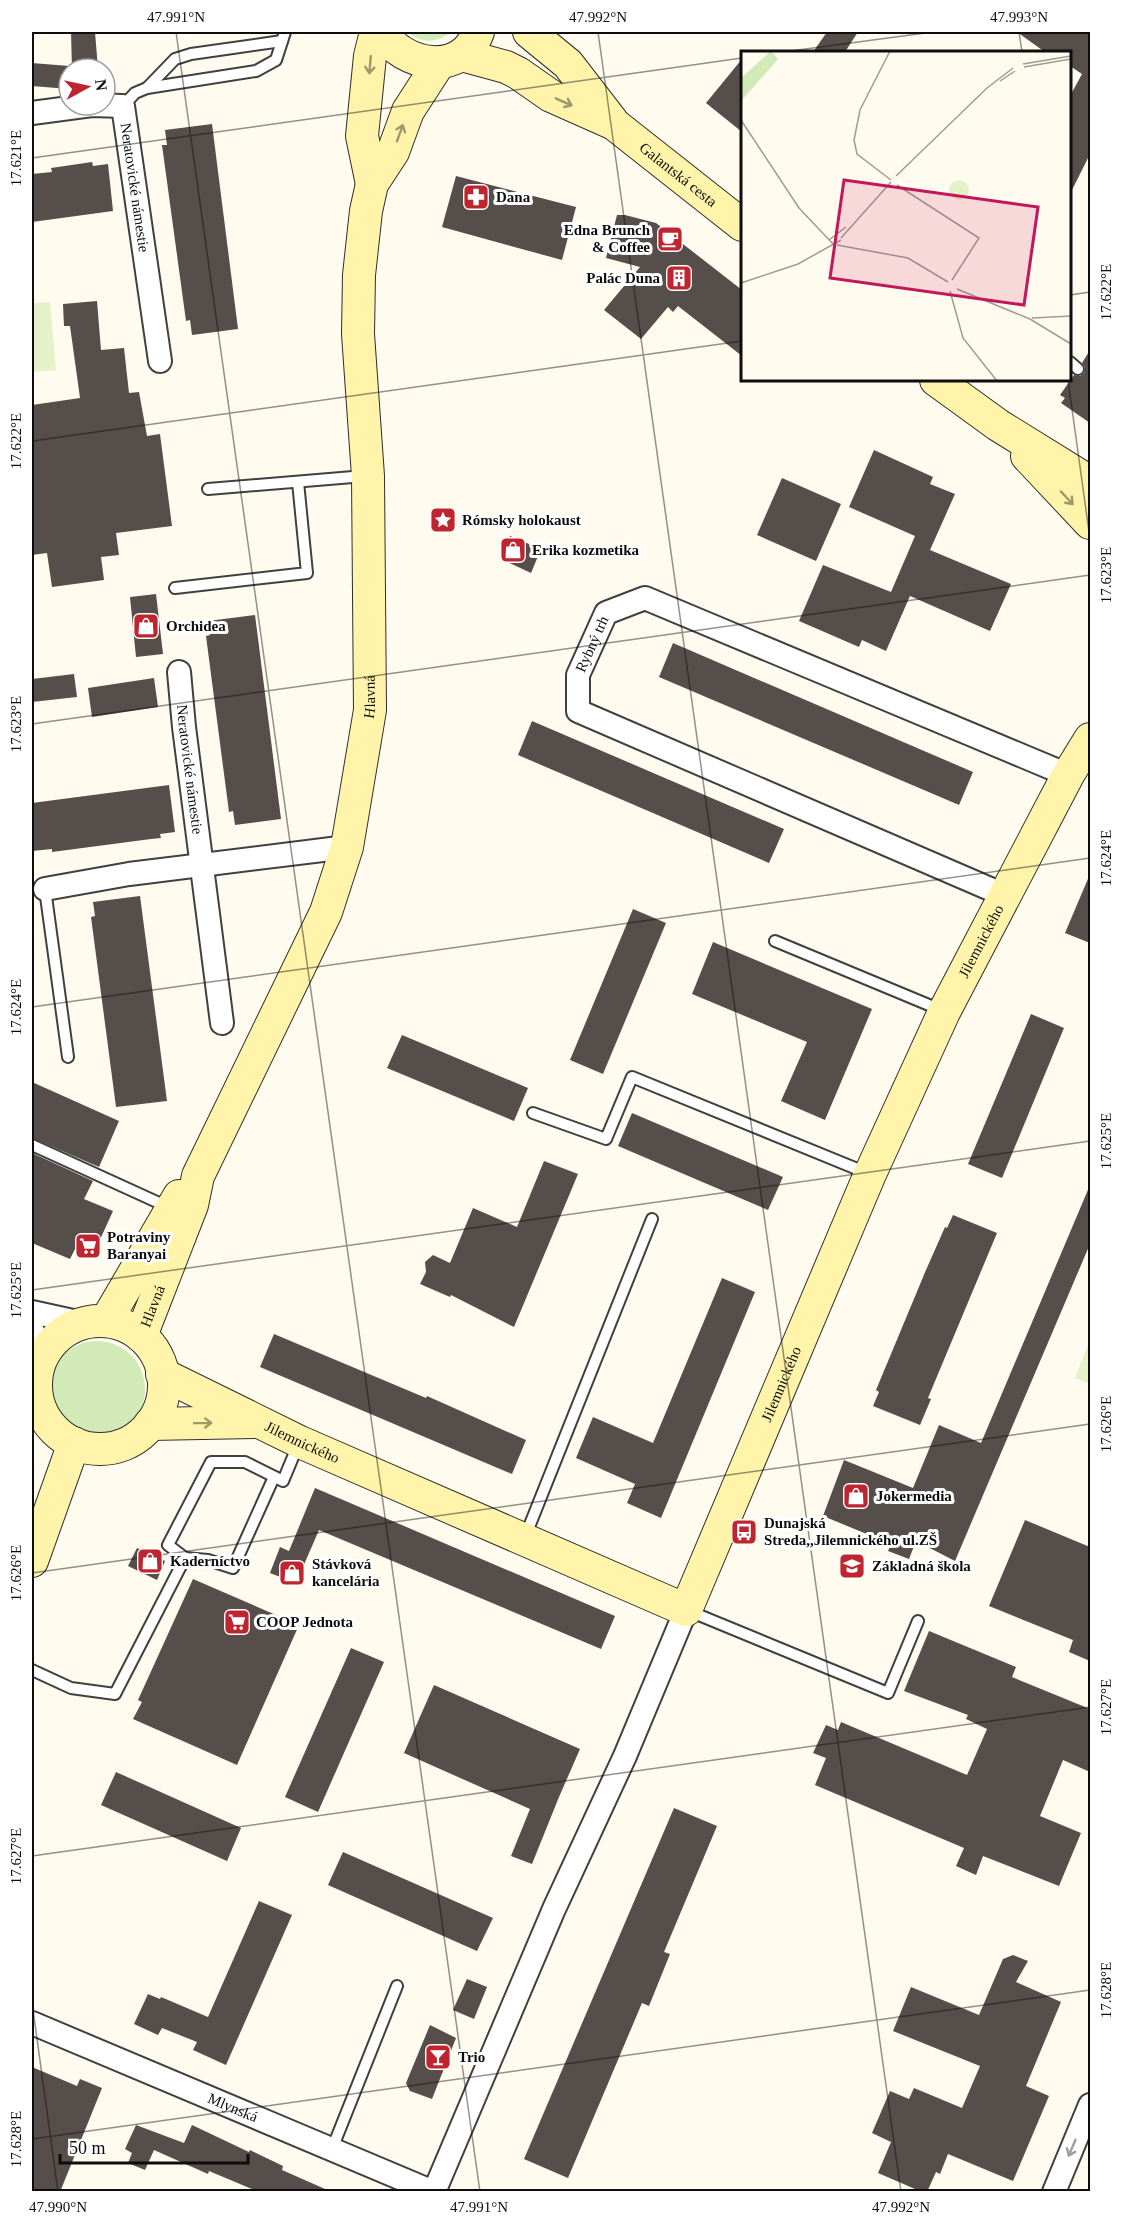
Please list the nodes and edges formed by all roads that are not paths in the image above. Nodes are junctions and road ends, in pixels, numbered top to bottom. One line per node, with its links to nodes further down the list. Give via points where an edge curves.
1 (376, 32): 10 (main road, one-way to 10, via 362,136)
2 (382, 32): 5 (main road, via 406,56 424,62)
3 (529, 32): 9 (main road, via 568,64)
4 (284, 36): 6 (lane, via 175,59); 6 (lane, via 276,60 256,71)
5 (460, 50): 9 (main road, one-way to 9, via 506,67 551,96); 10 (main road, one-way to 5, via 393,152 408,111)
6 (147, 88): 7 (lane, via 135,93)
7 (123, 106): 8 (street, Neratovické námestie, via 92,105); 12 (street, Neratovické námestie)
8 (32, 113)
9 (614, 124): 11 (main road, Galantská cesta)
10 (372, 184): 15 (main road, Hlavná, via 360,275 358,334)
11 (741, 224)
12 (160, 361)
13 (937, 381): 14 (main road)
14 (998, 425): 17 (main road); 19 (main road, one-way to 19)
15 (368, 476): 16 (lane); 24 (main road, Hlavná, via 370,710)
16 (297, 482): 18 (lane); 20 (lane, via 307,573)
17 (1090, 482)
18 (208, 489)
19 (1090, 523)
20 (176, 588)
21 (179, 672): 25 (street, Neratovické námestie)
22 (1090, 739): 23 (main road, Jilemnického)
23 (1068, 775): 27 (main road, Jilemnického); 27 (street, Rybný trh, via 645,598 606,613 578,675 578,711)
24 (347, 847): 25 (street); 35 (main road, Hlavná, via 326,912)
25 (203, 865): 26 (street); 30 (street, Neratovické námestie)
26 (45, 889): 31 (lane)
27 (1004, 895): 29 (main road, Jilemnického)
28 (775, 941): 29 (lane)
29 (944, 1012): 34 (main road, Jilemnického)
30 (222, 1023)
31 (68, 1057)
32 (532, 1113): 34 (lane, via 606,1139 632,1077)
33 (32, 1145): 36 (lane)
34 (870, 1174): 52 (main road, Jilemnického)
35 (198, 1176): 36 (main road, Hlavná); 40 (main road, Hlavná, via 192,1205)
36 (171, 1209): 39 (main road, Hlavná)
37 (652, 1220): 49 (lane)
38 (32, 1312): 39 (street)
39 (94, 1322): 40 (main road, via 121,1324); 41 (main road, via 59,1335)
40 (141, 1336): 42 (main road, via 153,1350)
41 (36, 1358): 43 (main road)
42 (162, 1374): 44 (main road, Jilemnického); 45 (main road, via 162,1397)
43 (36, 1408): 47 (main road, via 53,1429)
44 (257, 1422): 45 (main road, Jilemnického, one-way to 44); 46 (main road, Jilemnického)
45 (150, 1424): 47 (main road, via 134,1439 115,1447 94,1449)
46 (300, 1442): 48 (lane, via 283,1481); 49 (main road, Jilemnického)
47 (74, 1443): 51 (main road)
48 (274, 1477): 50 (lane, via 233,1569 208,1560); 50 (lane, via 245,1462 212,1462 168,1545)
49 (523, 1540): 52 (main road, Jilemnického)
50 (185, 1558): 54 (lane, via 115,1694 71,1688)
51 (32, 1561)
52 (686, 1610): 53 (lane, via 888,1693); 59 (street, Mlynská)
53 (918, 1621)
54 (32, 1670)
55 (397, 1986): 58 (lane)
56 (32, 2023): 58 (street, Mlynská)
57 (1090, 2105): 60 (street, one-way to 60)
58 (332, 2149): 59 (street, Mlynská)
59 (434, 2192)
60 (1054, 2192)

